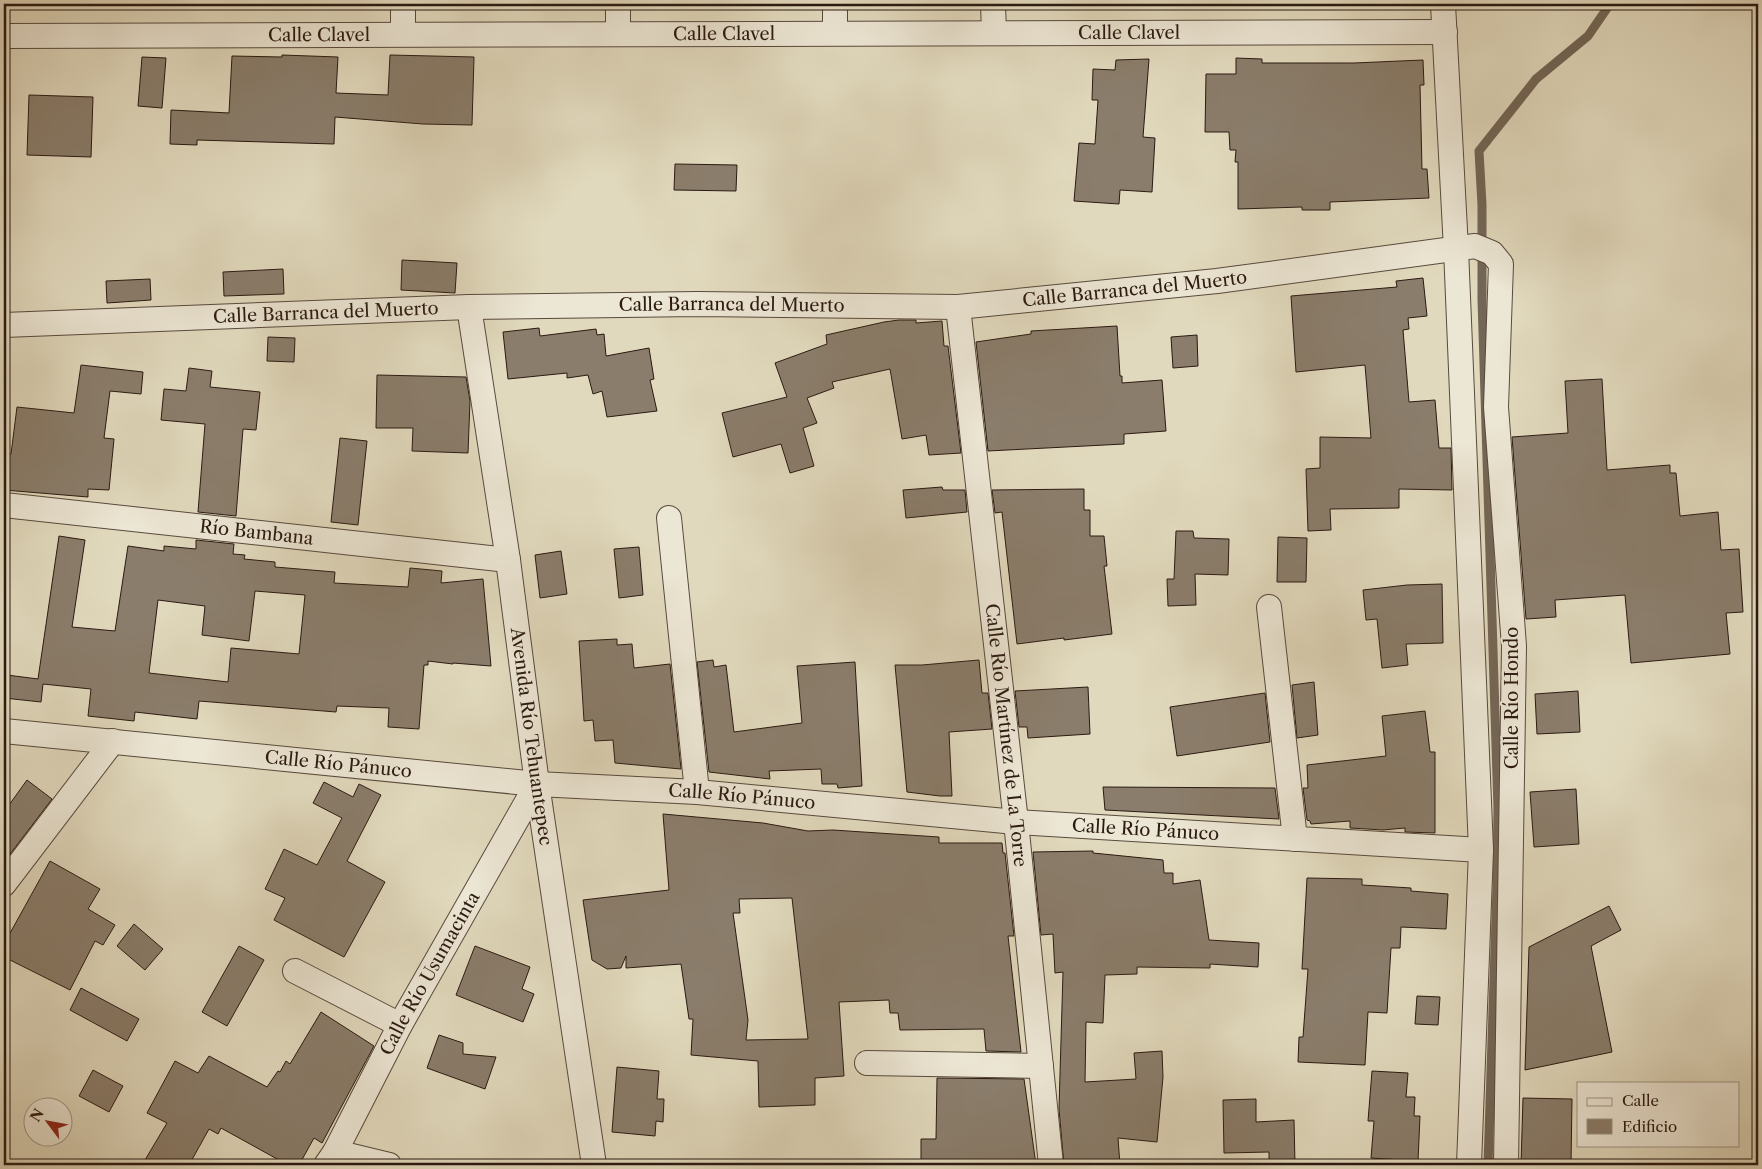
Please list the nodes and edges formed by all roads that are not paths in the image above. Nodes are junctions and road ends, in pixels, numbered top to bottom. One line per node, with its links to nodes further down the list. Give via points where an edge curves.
1 (404, 4): 9 (street)
2 (618, 4): 10 (street)
3 (835, 4): 7 (street)
4 (993, 4): 8 (street)
5 (1443, 4): 6 (street)
6 (1444, 32): 8 (street, Calle Clavel); 12 (street)
7 (834, 33): 8 (street, Calle Clavel); 10 (street, Calle Clavel)
8 (994, 33)
9 (403, 34): 10 (street, Calle Clavel); 11 (street, Calle Clavel)
10 (618, 34)
11 (4, 36)
12 (1474, 249): 14 (street, Calle Barranca del Muerto, via 1217,282); 26 (street, Calle Río Hondo); 37 (street, Calle Río Hondo, via 1501,264 1496,407 1514,646)
13 (469, 307): 14 (street, Calle Barranca del Muerto, via 698,304); 15 (street, Calle Barranca del Muerto); 18 (street, Avenida Río Tehuantepec)
14 (958, 307): 24 (street, Calle Río Martínez de La Torre)
15 (4, 325)
16 (4, 505): 18 (street, Río Bambana)
17 (669, 518): 23 (street)
18 (508, 560): 22 (street, Avenida Río Tehuantepec)
19 (1269, 607): 25 (street)
20 (4, 731): 21 (street, Calle Río Pánuco)
21 (113, 741): 22 (street, Calle Río Pánuco); 27 (street)
22 (537, 784): 23 (street, Calle Río Pánuco); 29 (street, Calle Río Usumacinta); 34 (street, Avenida Río Tehuantepec)
23 (697, 792): 24 (street, Calle Río Pánuco)
24 (1016, 822): 25 (street, Calle Río Pánuco); 31 (street, Calle Río Martínez de La Torre)
25 (1295, 839): 26 (street, Calle Río Pánuco)
26 (1481, 850): 36 (street, Calle Río Hondo)
27 (4, 884)
28 (295, 971): 29 (street)
29 (400, 1025): 32 (street, Calle Río Usumacinta)
30 (867, 1062): 31 (street)
31 (1041, 1066): 35 (street, Calle Río Martínez de La Torre)
32 (331, 1159): 33 (street)
33 (389, 1165)
34 (594, 1165)
35 (1051, 1165)
36 (1469, 1165)
37 (1506, 1165)

